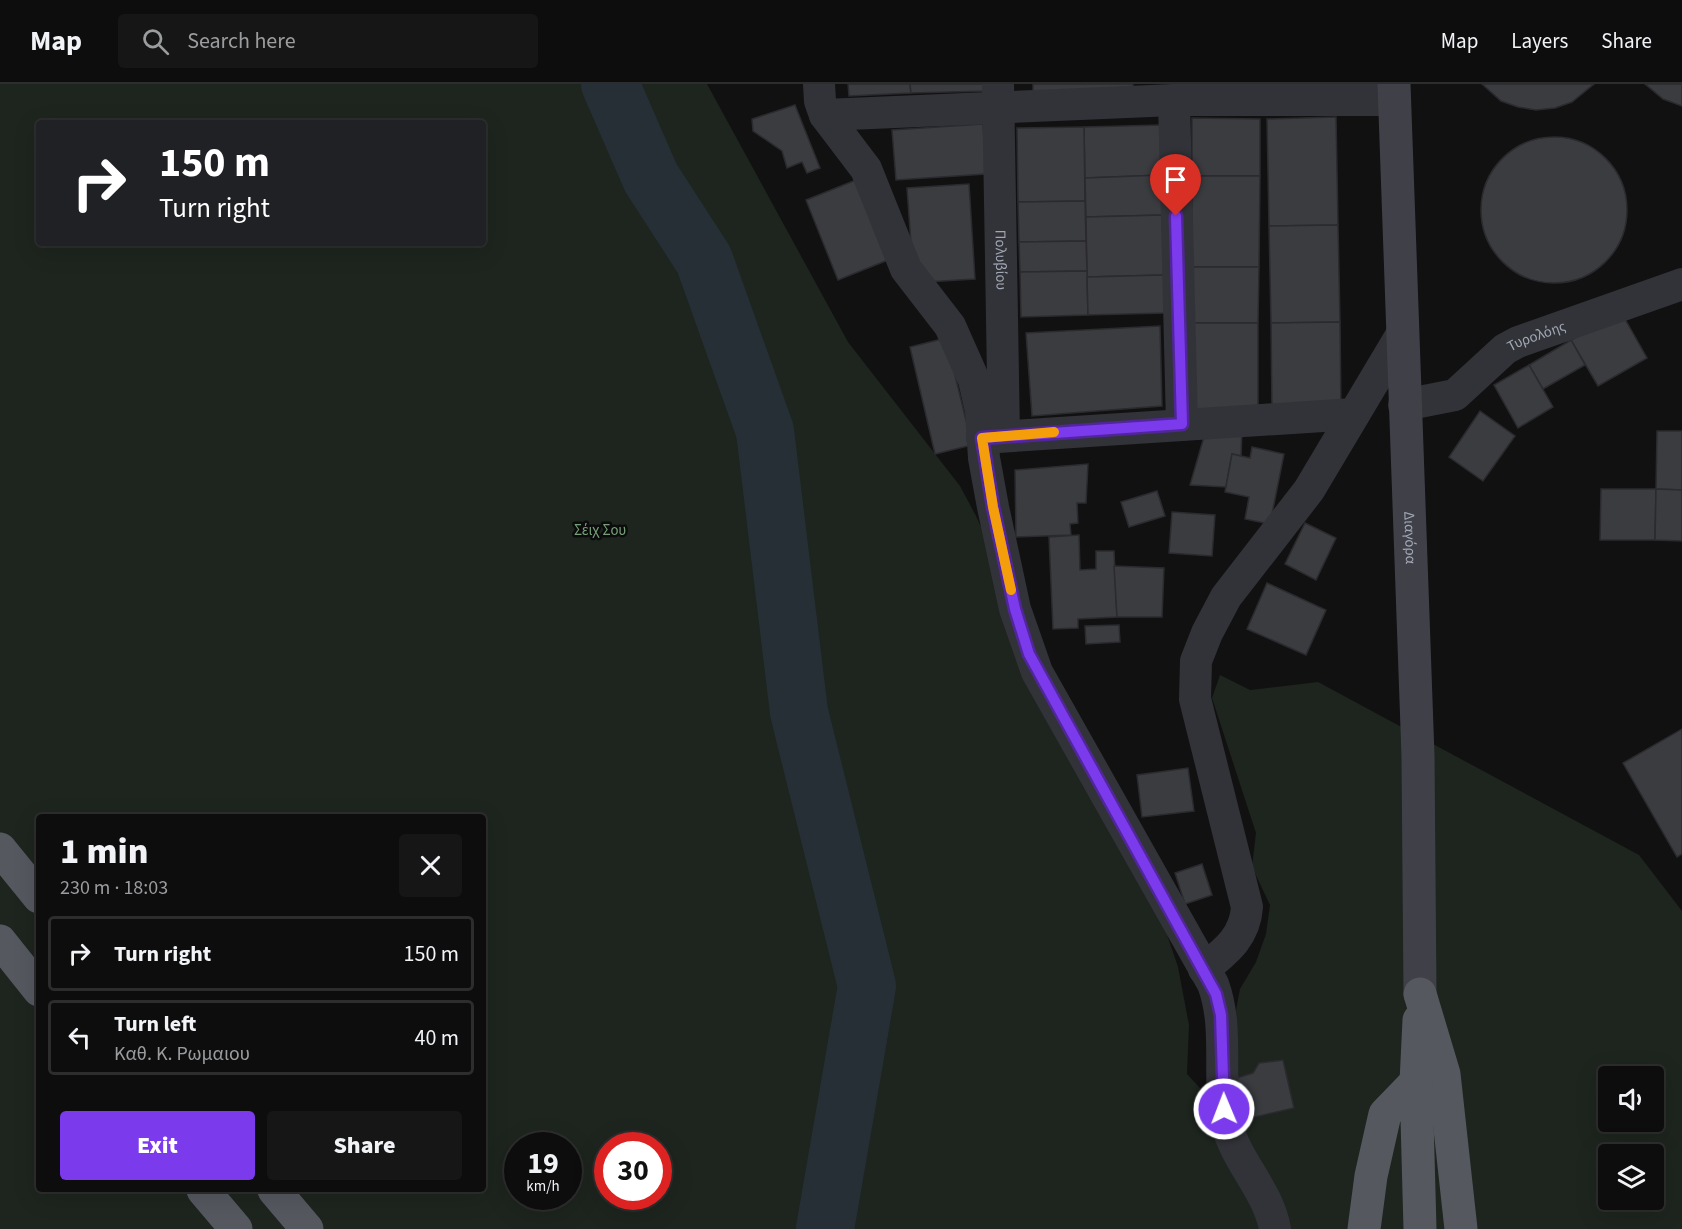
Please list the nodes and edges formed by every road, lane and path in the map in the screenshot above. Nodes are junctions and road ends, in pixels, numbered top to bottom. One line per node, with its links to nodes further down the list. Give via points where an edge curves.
1 (819, 84): 5 (street)
2 (1394, 92): 4 (street); 7 (main road, Διαγόρα)
3 (998, 96): 4 (street); 5 (street); 11 (street, Πολυβίου)
4 (1174, 100): 10 (street)
5 (825, 115): 11 (street, via 866,169 906,269 957,339)
6 (1682, 284): 8 (street, Τυρολόης, via 1518,342 1505,349 1455,395)
7 (1402, 334): 8 (main road, Διαγόρα); 9 (street)
8 (1404, 405): 17 (main road, Διαγόρα, via 1418,756)
9 (1354, 414): 10 (street); 15 (street, via 1293,513 1226,597 1196,661 1196,699 1246,907 1246,921 1238,939)
10 (1182, 424): 11 (street)
11 (993, 437): 15 (street, via 993,507 1029,654)
12 (0, 849): 13 (highway)
13 (36, 893)
14 (0, 941): 16 (highway)
15 (1204, 969): 23 (street, via 1221,1015 1228,1128 1268,1205)
16 (36, 986)
17 (1420, 994): 18 (highway); 26 (highway, via 1443,1074)
18 (1416, 1082): 24 (highway, via 1385,1114); 25 (highway)
19 (205, 1192): 21 (highway)
20 (276, 1192): 22 (highway)
21 (236, 1229)
22 (307, 1229)
23 (1275, 1229)
24 (1364, 1229)
25 (1420, 1229)
26 (1461, 1229)

